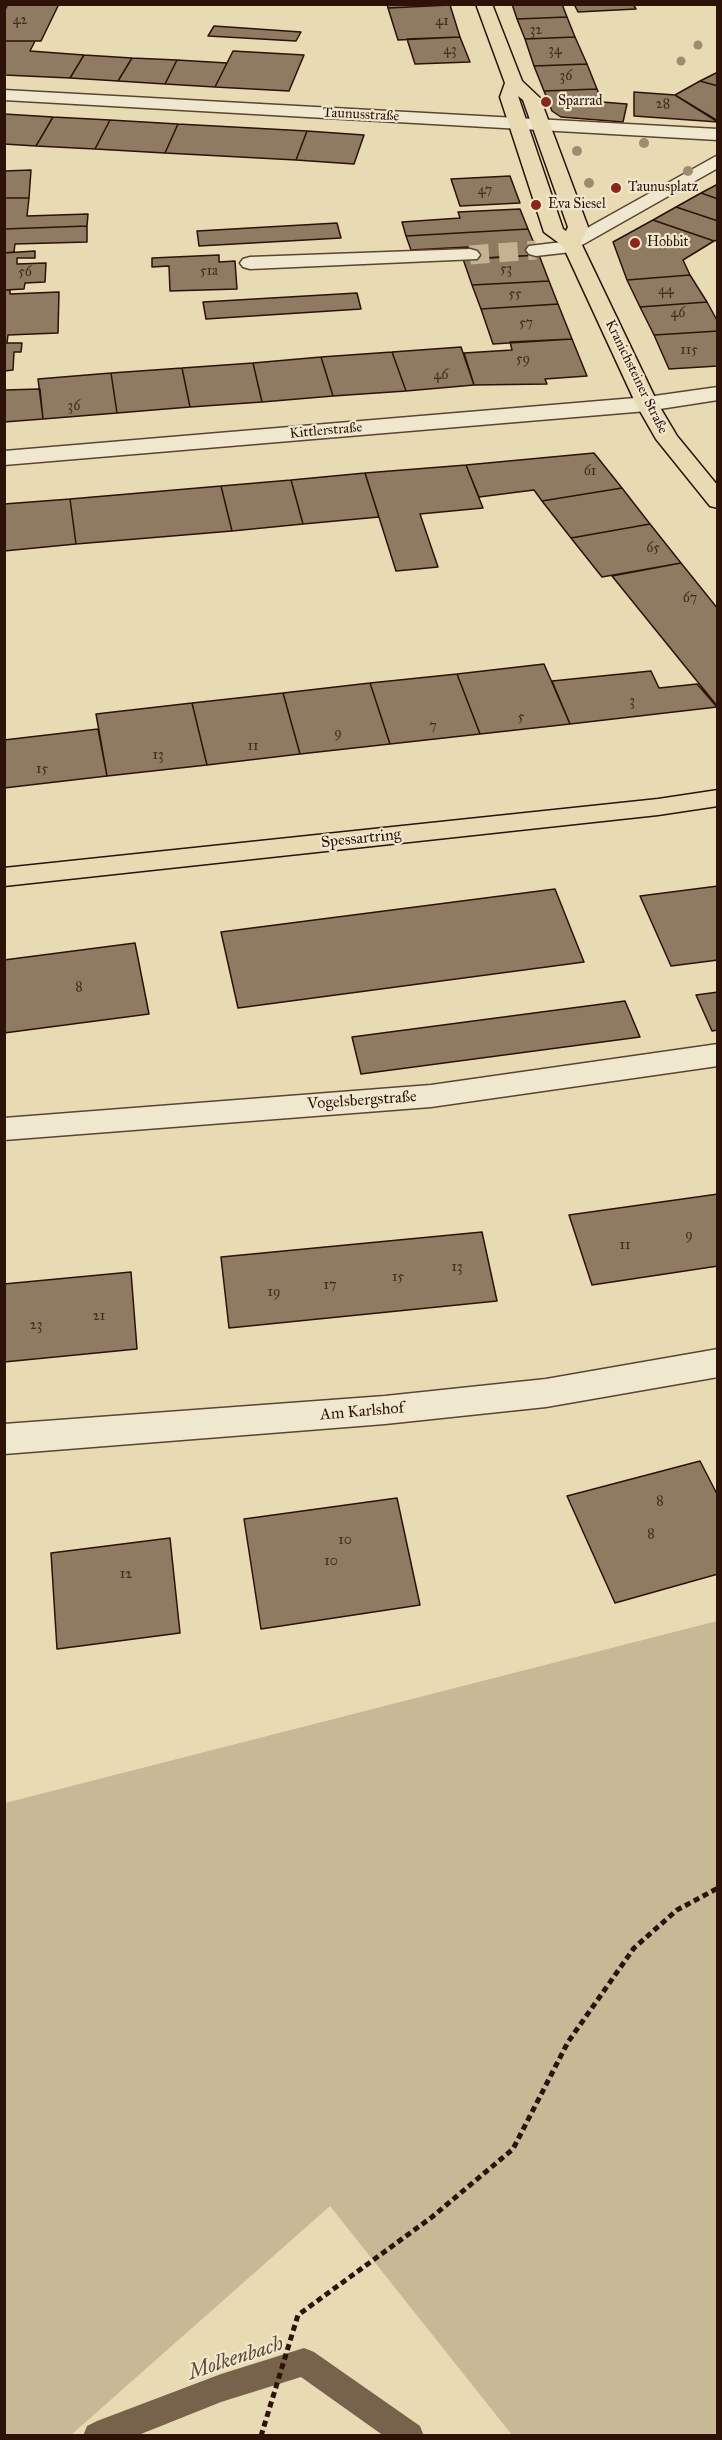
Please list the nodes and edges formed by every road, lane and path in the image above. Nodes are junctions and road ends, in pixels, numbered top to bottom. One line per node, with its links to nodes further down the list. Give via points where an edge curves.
1 (484, 4): 2 (main road, Kranichsteiner Straße)
2 (514, 83): 4 (main road, Kranichsteiner Straße, via 509,97); 5 (main road, Kranichsteiner Straße, via 531,98)
3 (4, 95): 4 (street, Taunusstraße)
4 (517, 123): 5 (street, Taunusstraße); 8 (main road, Kranichsteiner Straße, via 554,232)
5 (540, 124): 6 (street, Taunusstraße); 8 (main road, Kranichsteiner Straße, via 578,228)
6 (717, 135)
7 (717, 160): 8 (street)
8 (572, 245): 9 (street); 13 (main road, Kranichsteiner Straße)
9 (536, 250)
10 (471, 255): 11 (street)
11 (250, 263)
12 (717, 393): 13 (street, Kittlerstraße)
13 (647, 404): 14 (street, Kittlerstraße); 15 (main road, Kranichsteiner Straße, via 673,448)
14 (4, 458)
15 (717, 501)
16 (717, 798): 17 (main road, Spessartring, via 646,809)
17 (4, 877)
18 (717, 1055): 19 (street, Vogelsbergstraße, via 431,1095)
19 (4, 1129)
20 (717, 1363): 21 (street, Am Karlshof, via 546,1394)
21 (4, 1439)
22 (717, 1888): 23 (path, via 677,1910 634,1948 568,2042 513,2149 432,2217 298,2315)
23 (261, 2436)

